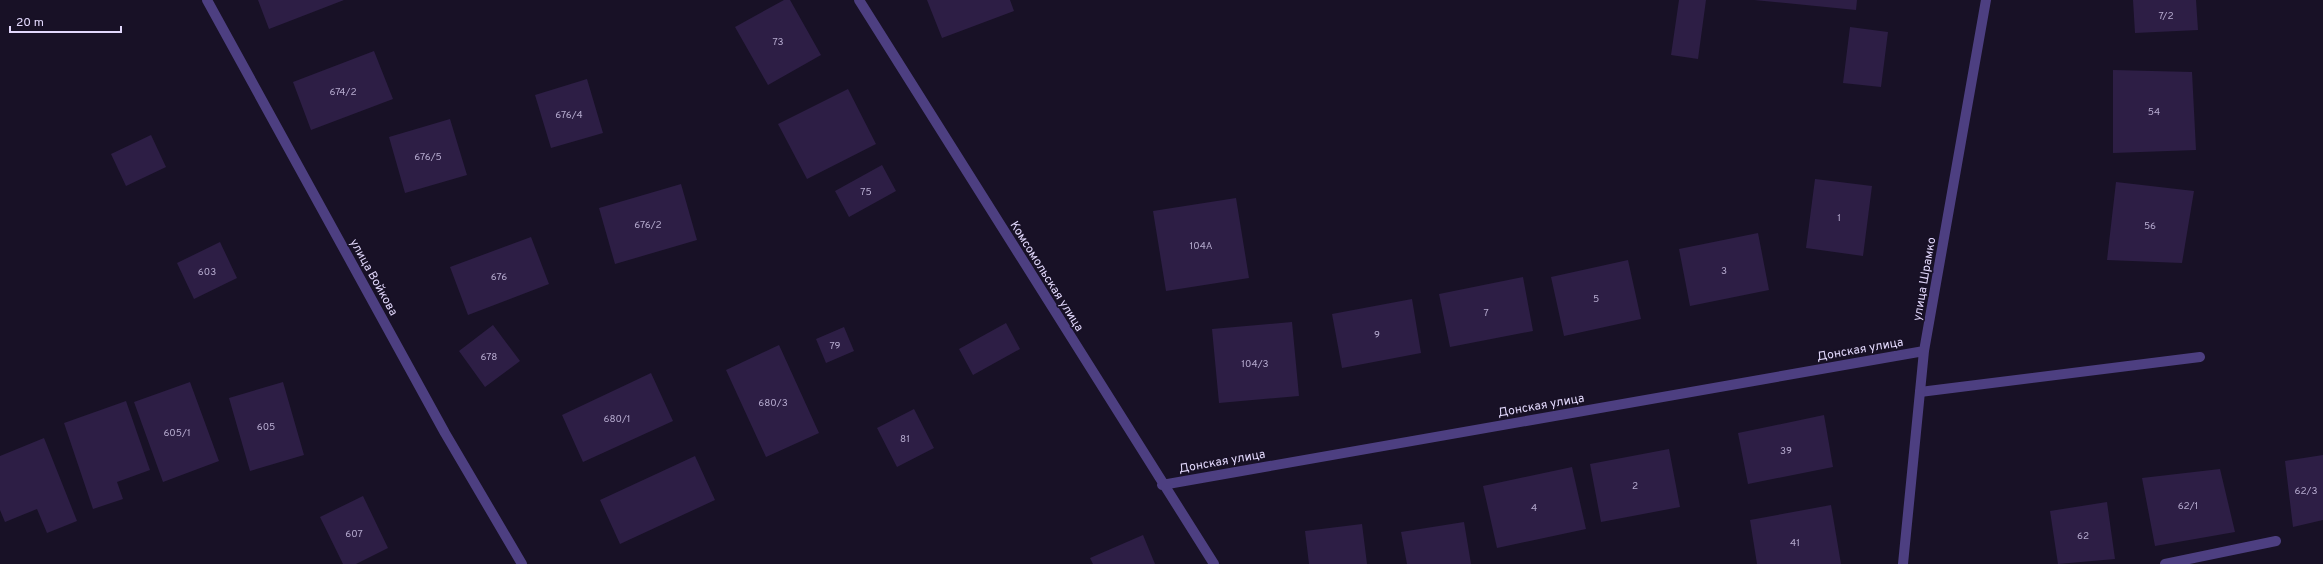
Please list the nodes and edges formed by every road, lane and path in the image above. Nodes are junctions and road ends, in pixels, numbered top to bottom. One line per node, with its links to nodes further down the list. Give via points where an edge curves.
1 (207, 0): 9 (street, улица Войкова, via 445,433)
2 (859, 0): 7 (street, Комсомольская улица)
3 (1986, 0): 4 (street, улица Шрамко)
4 (1924, 351): 6 (street, улица Шрамко); 7 (street, Донская улица)
5 (2200, 357): 6 (street)
6 (1920, 392): 11 (street, улица Шрамко)
7 (1162, 485): 10 (street, Комсомольская улица)
8 (2276, 541): 12 (street)
9 (522, 564)
10 (1214, 564)
11 (1903, 564)
12 (2165, 564)

